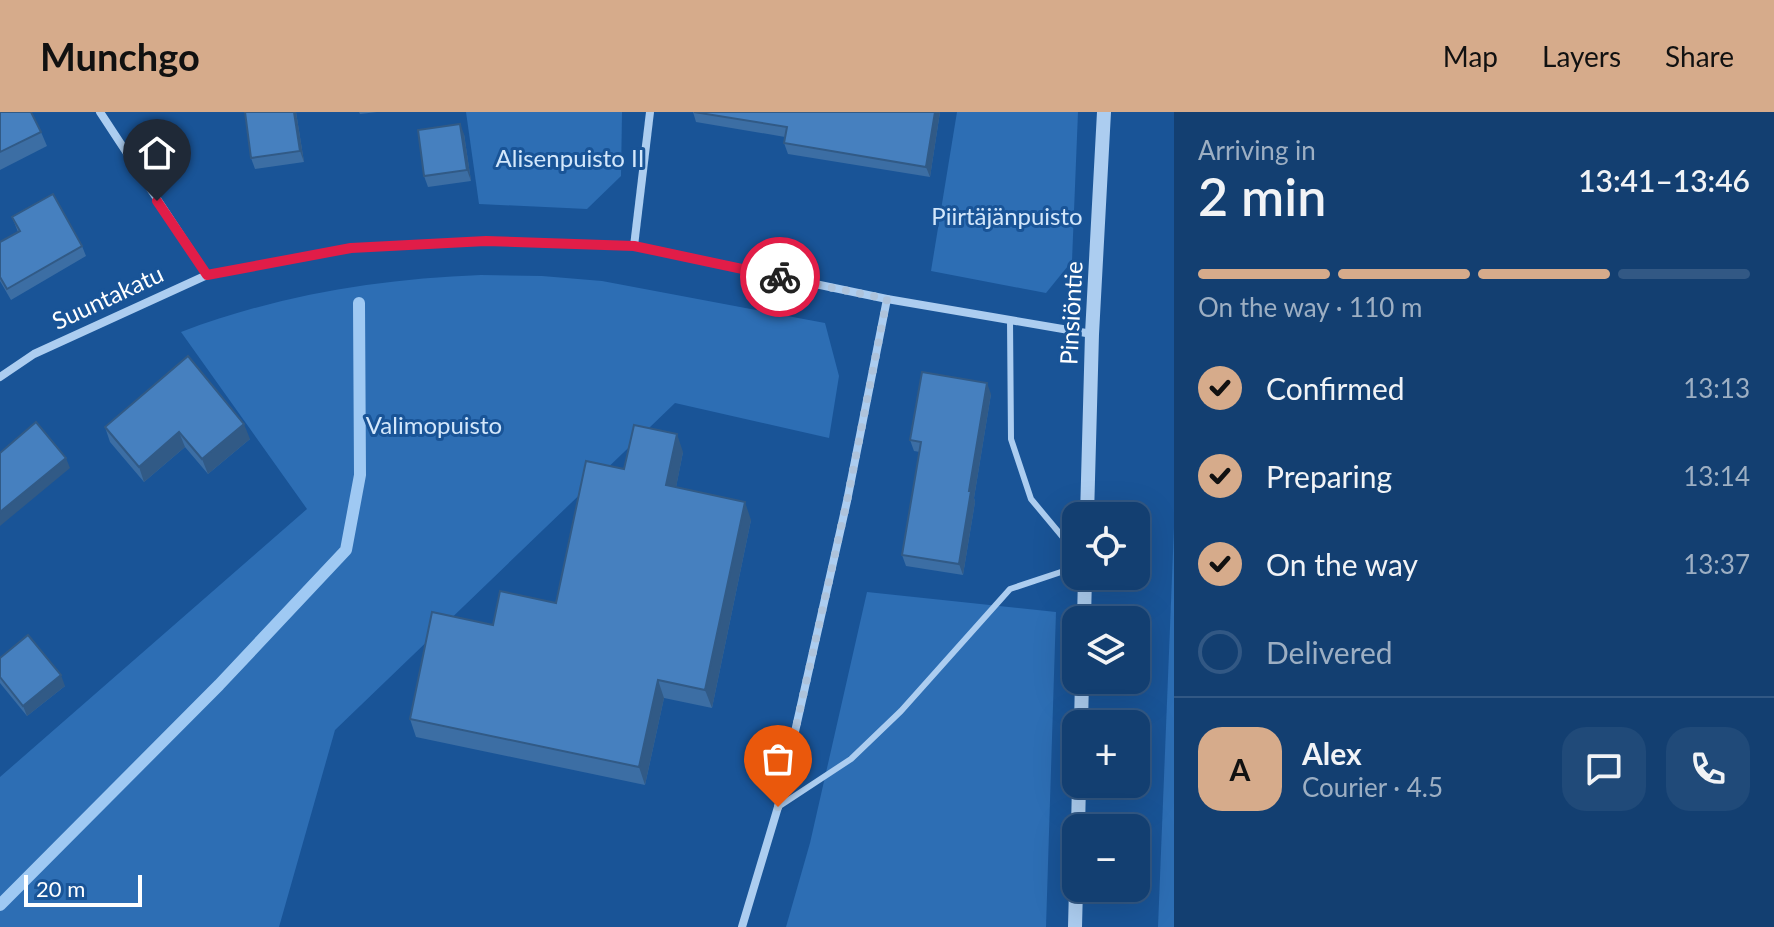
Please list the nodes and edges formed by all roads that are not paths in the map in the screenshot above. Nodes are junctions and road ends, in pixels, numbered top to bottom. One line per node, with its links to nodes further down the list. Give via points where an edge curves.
1 (100, 112): 5 (street)
2 (650, 112): 4 (street)
3 (1104, 112): 8 (street, Pinsiöntie)
4 (634, 246): 5 (street, Suuntakatu, via 486,241 351,248); 6 (street, Suuntakatu)
5 (207, 275): 9 (street, Suuntakatu, via 34,354)
6 (887, 299): 7 (street, Suuntakatu); 13 (street)
7 (1010, 321): 8 (street, Suuntakatu); 11 (lane, via 1011,439 1031,499)
8 (1092, 334): 10 (street, Pinsiöntie)
9 (0, 377)
10 (1087, 502)
11 (1062, 536)
12 (1062, 572): 13 (lane, via 1010,589 851,759)
13 (778, 807): 15 (street)
14 (1076, 902): 16 (street)
15 (742, 927)
16 (1075, 927)

